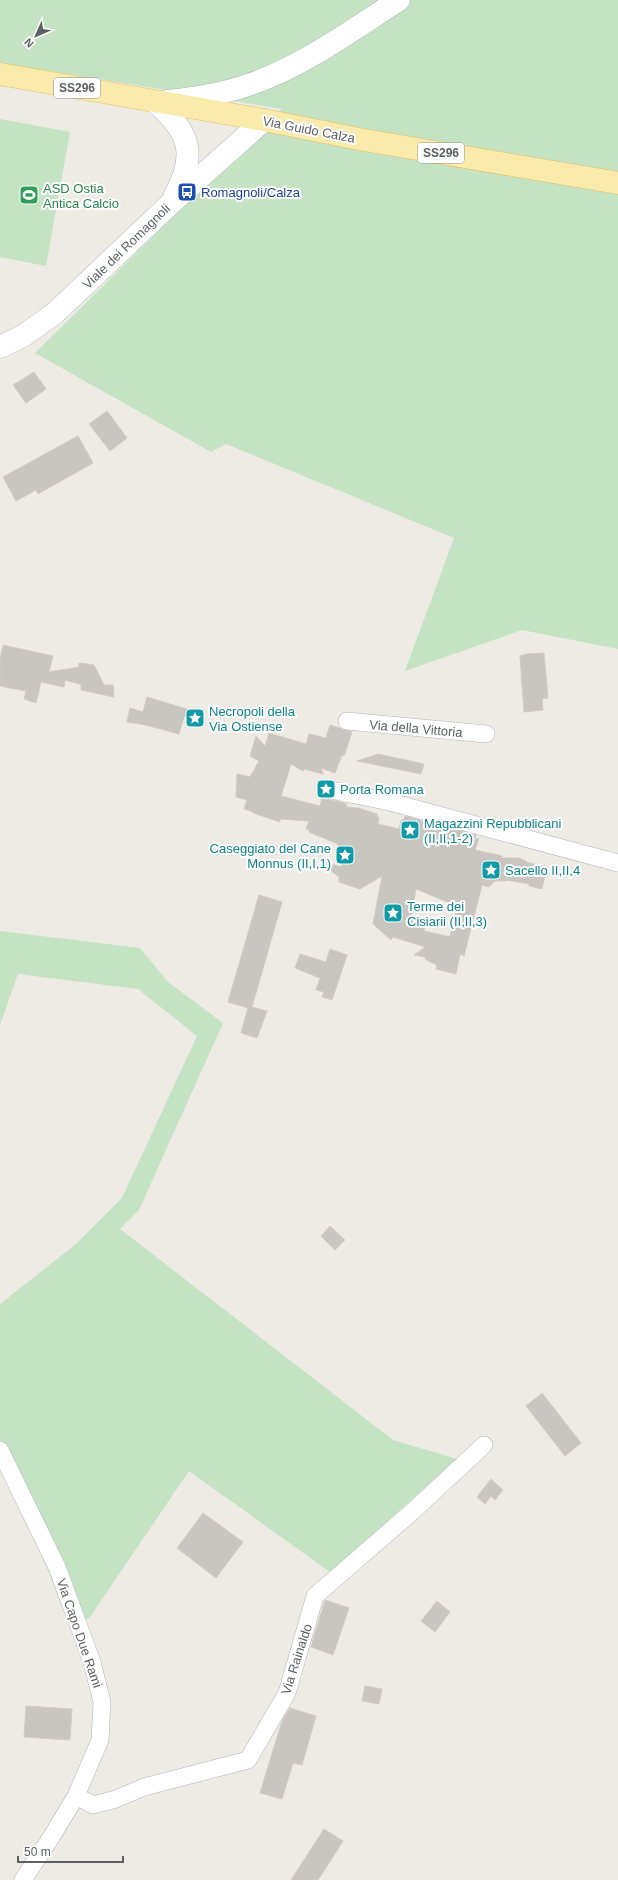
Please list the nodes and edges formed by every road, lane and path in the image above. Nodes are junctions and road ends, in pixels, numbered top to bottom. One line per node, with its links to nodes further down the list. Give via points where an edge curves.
1 (399, 0): 3 (main road, via 315,53 274,75 212,95)
2 (0, 74): 3 (main road, Via Guido Calza / SS296)
3 (155, 102): 4 (main road, Via Guido Calza / SS296); 6 (main road, via 179,127 189,151 183,179)
4 (264, 120): 5 (main road, Via Guido Calza / SS296, via 364,140); 6 (main road, Viale dei Romagnoli)
5 (618, 183)
6 (169, 205): 7 (main road, Viale dei Romagnoli, via 56,312 23,336)
7 (0, 347)
8 (347, 721): 9 (street, Via della Vittoria)
9 (486, 734)
10 (326, 789): 11 (street, via 390,802)
11 (618, 863)
12 (484, 1445): 14 (street, Via Rainaldo, via 315,1596 287,1693 248,1760 144,1787 93,1805)
13 (0, 1450): 14 (street, Via Capo Due Rami, via 57,1567 92,1662 102,1702 100,1740)
14 (76, 1796): 15 (street, Via Capo Due Rami)
15 (23, 1880)

